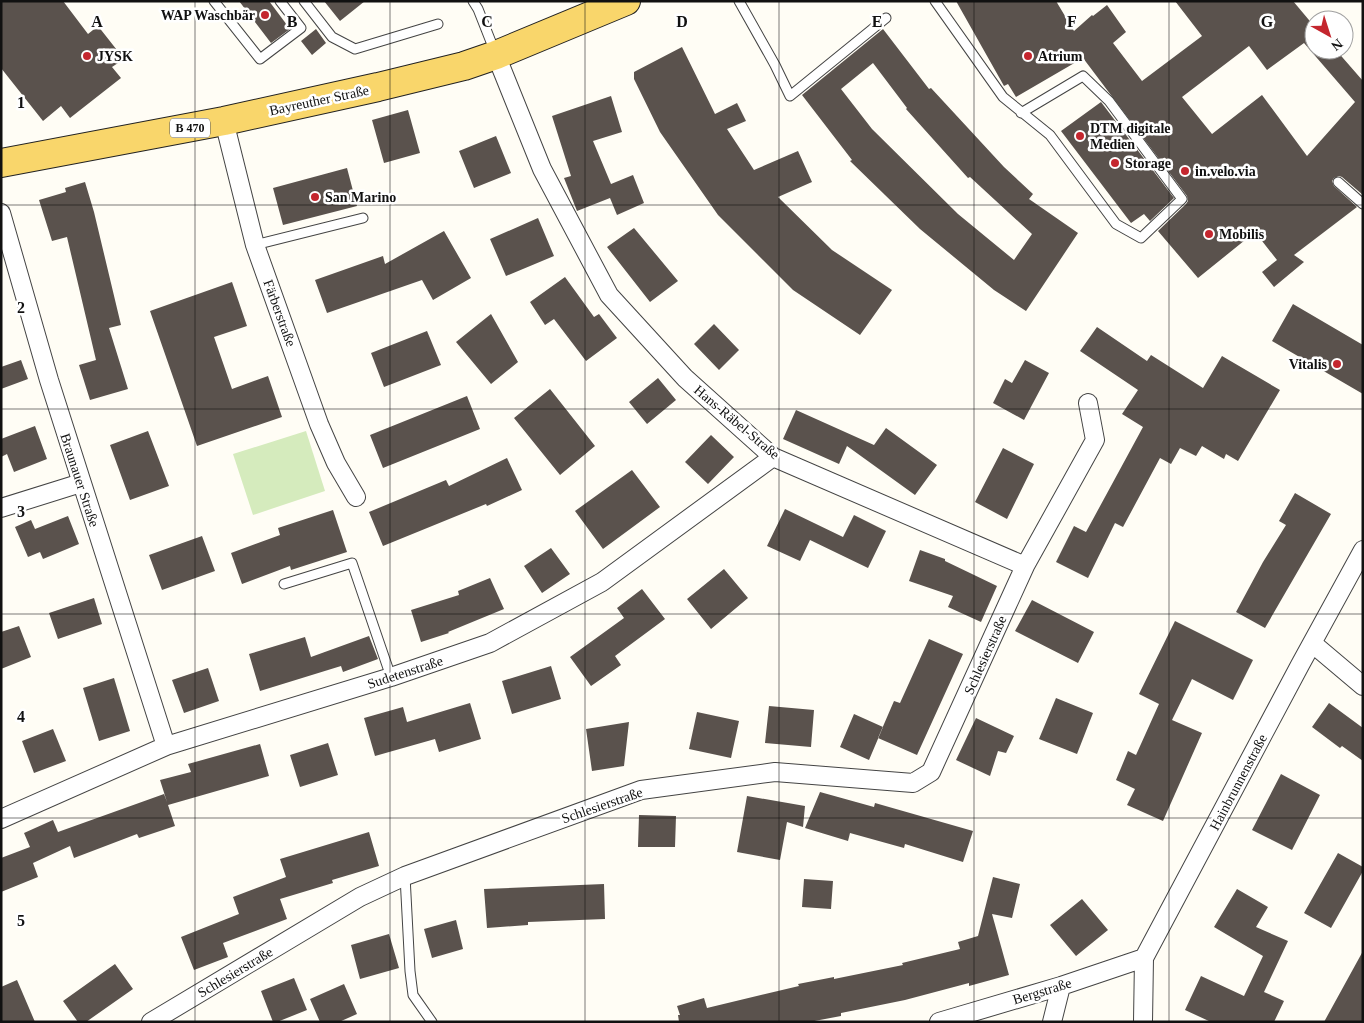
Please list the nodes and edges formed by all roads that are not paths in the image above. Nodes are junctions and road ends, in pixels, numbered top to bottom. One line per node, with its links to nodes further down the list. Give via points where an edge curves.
1 (214, 1): 2 (lane, via 260,59 301,28)
2 (280, 1)
3 (304, 1): 9 (lane, via 332,37 355,49)
4 (626, 1): 10 (main road, Bayreuther Straße / B 470)
5 (739, 1): 8 (lane, via 790,96)
6 (935, 1): 11 (lane, via 1002,98)
7 (475, 5): 10 (lane)
8 (886, 18)
9 (438, 24)
10 (496, 55): 12 (main road, Bayreuther Straße / B 470, via 378,87); 20 (street, Hans-Räbel-Straße, via 542,169 609,295 686,378)
11 (1021, 113): 11 (lane, via 1050,135 1116,224 1141,238 1182,199 1109,101 1084,76)
12 (224, 121): 13 (main road, Bayreuther Straße / B 470); 18 (street, Färberstraße)
13 (1, 163)
14 (1338, 182): 15 (lane)
15 (1363, 204)
16 (1, 213): 21 (street, Braunauer Straße)
17 (363, 218): 18 (lane)
18 (255, 245): 22 (street, Färberstraße, via 319,424 336,464)
19 (1088, 403): 25 (street, via 1095,440)
20 (773, 456): 25 (street, Hans-Räbel-Straße); 28 (street, Sudetenstraße, via 602,582 490,643)
21 (81, 483): 23 (street); 30 (street, Braunauer Straße)
22 (356, 497)
23 (1, 508)
24 (1363, 550): 27 (street, Hainbrunnenstraße)
25 (1025, 566): 32 (street, Schlesierstraße, via 931,772 913,783 776,772 641,790)
26 (284, 584): 28 (lane, via 352,563)
27 (1312, 643): 29 (street); 33 (street, Hainbrunnenstraße)
28 (391, 677): 30 (street, Sudetenstraße)
29 (1363, 686)
30 (166, 746): 31 (street, Sudetenstraße)
31 (1, 819)
32 (405, 876): 35 (street, Schlesierstraße, via 360,897); 36 (lane, via 413,994)
33 (1144, 958): 34 (street, Bergstraße); 39 (street, Hainbrunnenstraße)
34 (1061, 986): 37 (street, Bergstraße); 38 (street)
35 (152, 1022)
36 (432, 1022)
37 (939, 1022)
38 (1052, 1022)
39 (1143, 1022)

